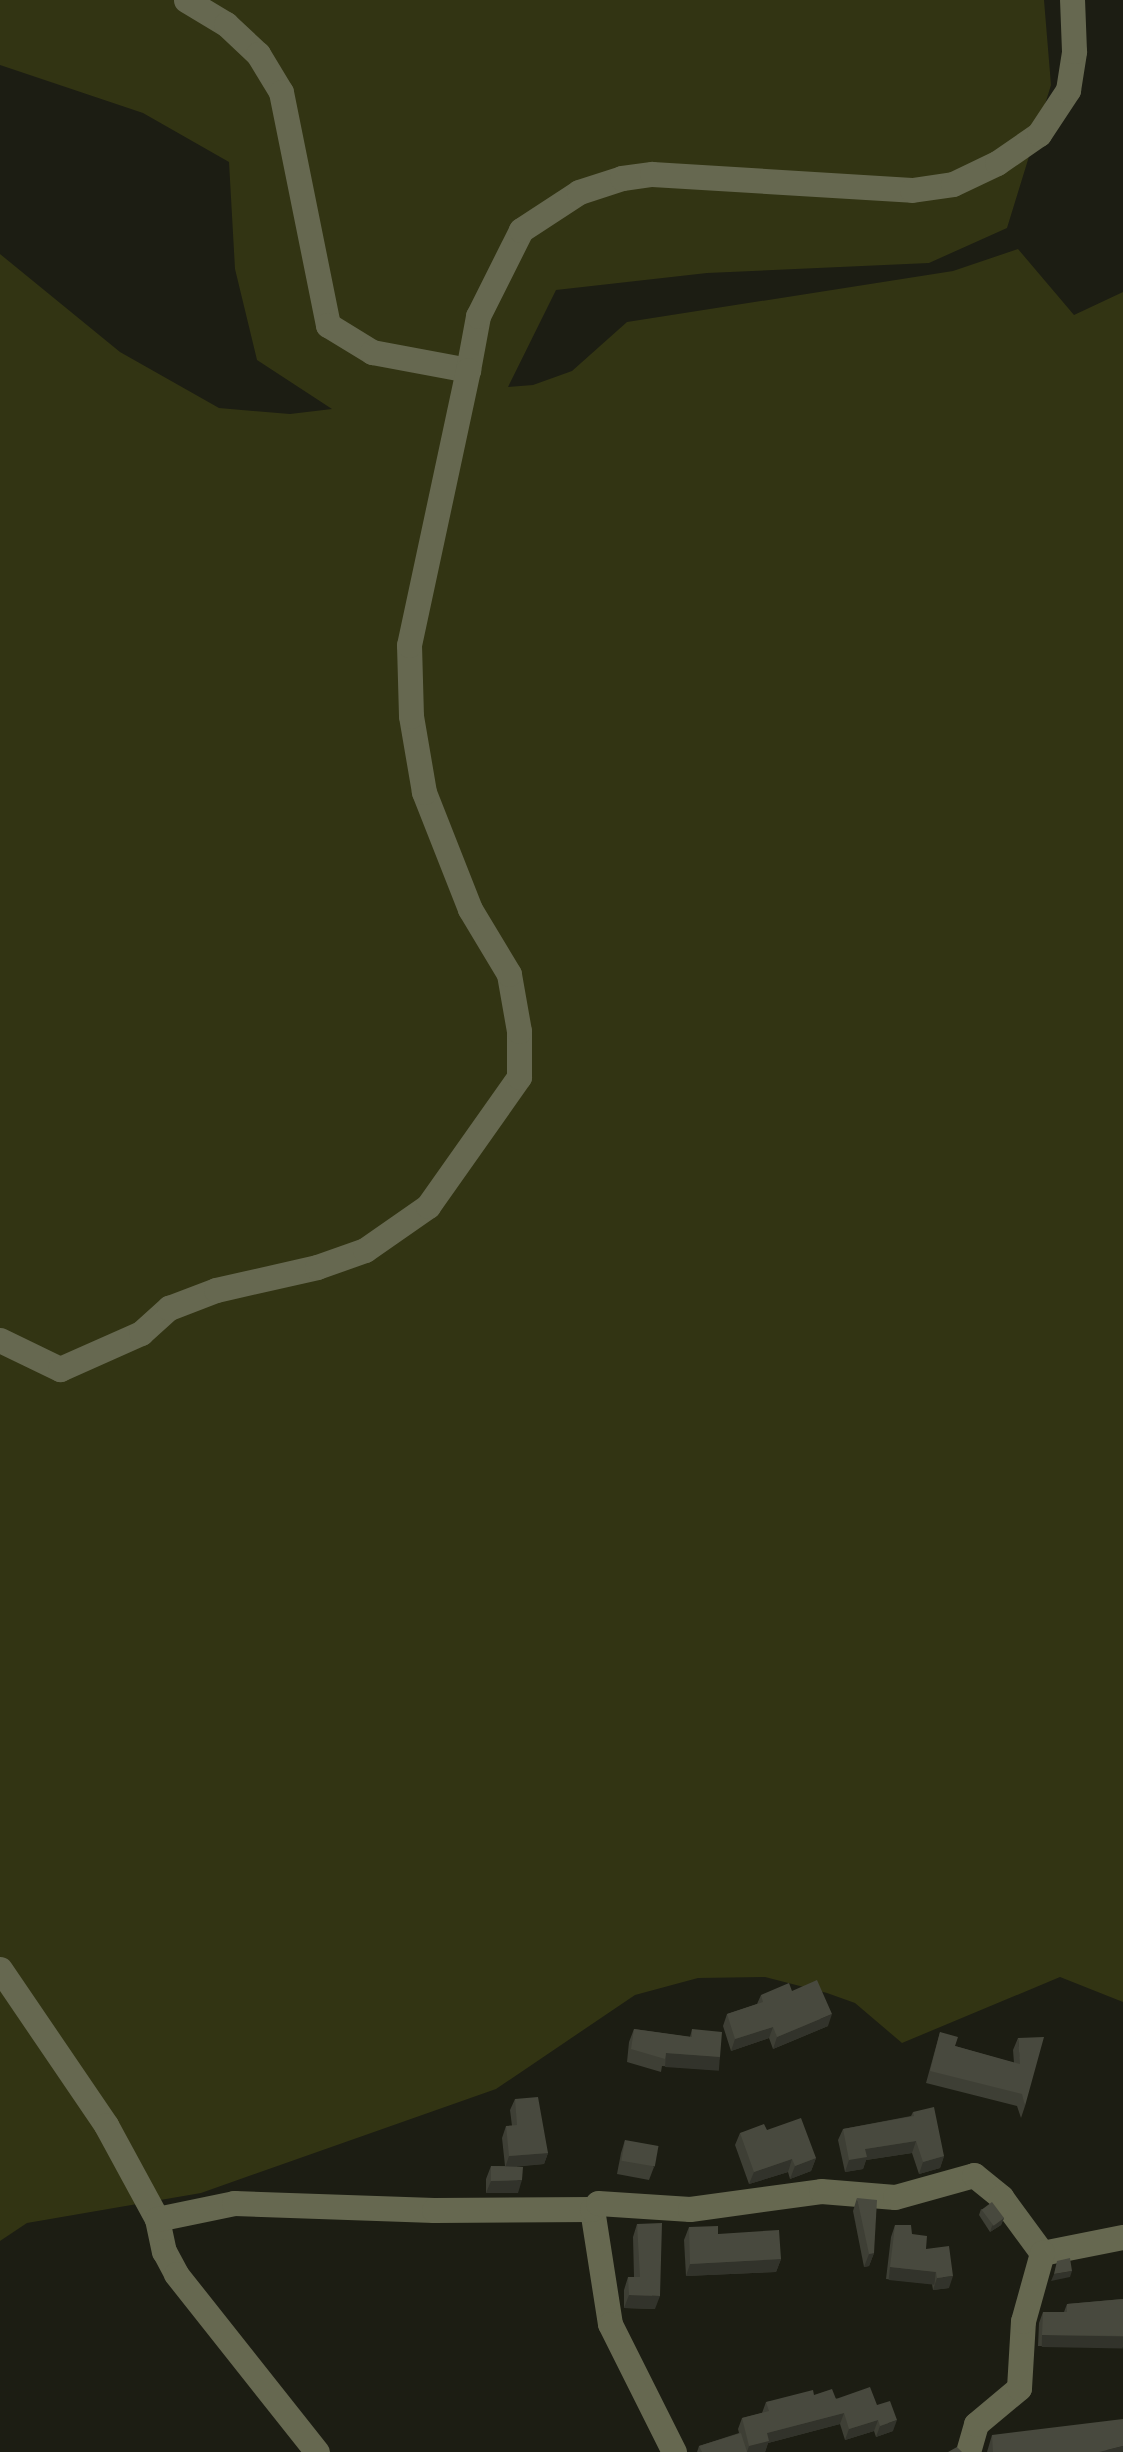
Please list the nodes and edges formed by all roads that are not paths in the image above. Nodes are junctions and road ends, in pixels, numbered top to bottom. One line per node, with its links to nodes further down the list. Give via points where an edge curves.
1 (186, 0): 3 (street, via 258,54 281,92 328,324 372,352)
2 (1072, 0): 3 (street, via 1068,90 1038,134 997,163 953,184 912,190 652,174 579,192 521,230 478,316)
3 (468, 370): 4 (street, via 409,645 411,716 424,792 470,909 509,974 519,1077 428,1206 364,1250 170,1308 141,1333 60,1369)
4 (0, 1340)
5 (0, 1969): 7 (street, via 106,2125)
6 (592, 2209): 7 (street, via 234,2204); 9 (street, via 598,2202 690,2209 821,2192 896,2198 974,2175 1002,2197); 11 (street, via 610,2324)
7 (157, 2220): 10 (street, via 176,2274)
8 (1123, 2238): 9 (street)
9 (1042, 2253): 12 (street, via 1024,2321 1019,2388 976,2424)
10 (317, 2452)
11 (674, 2452)
12 (968, 2452)

